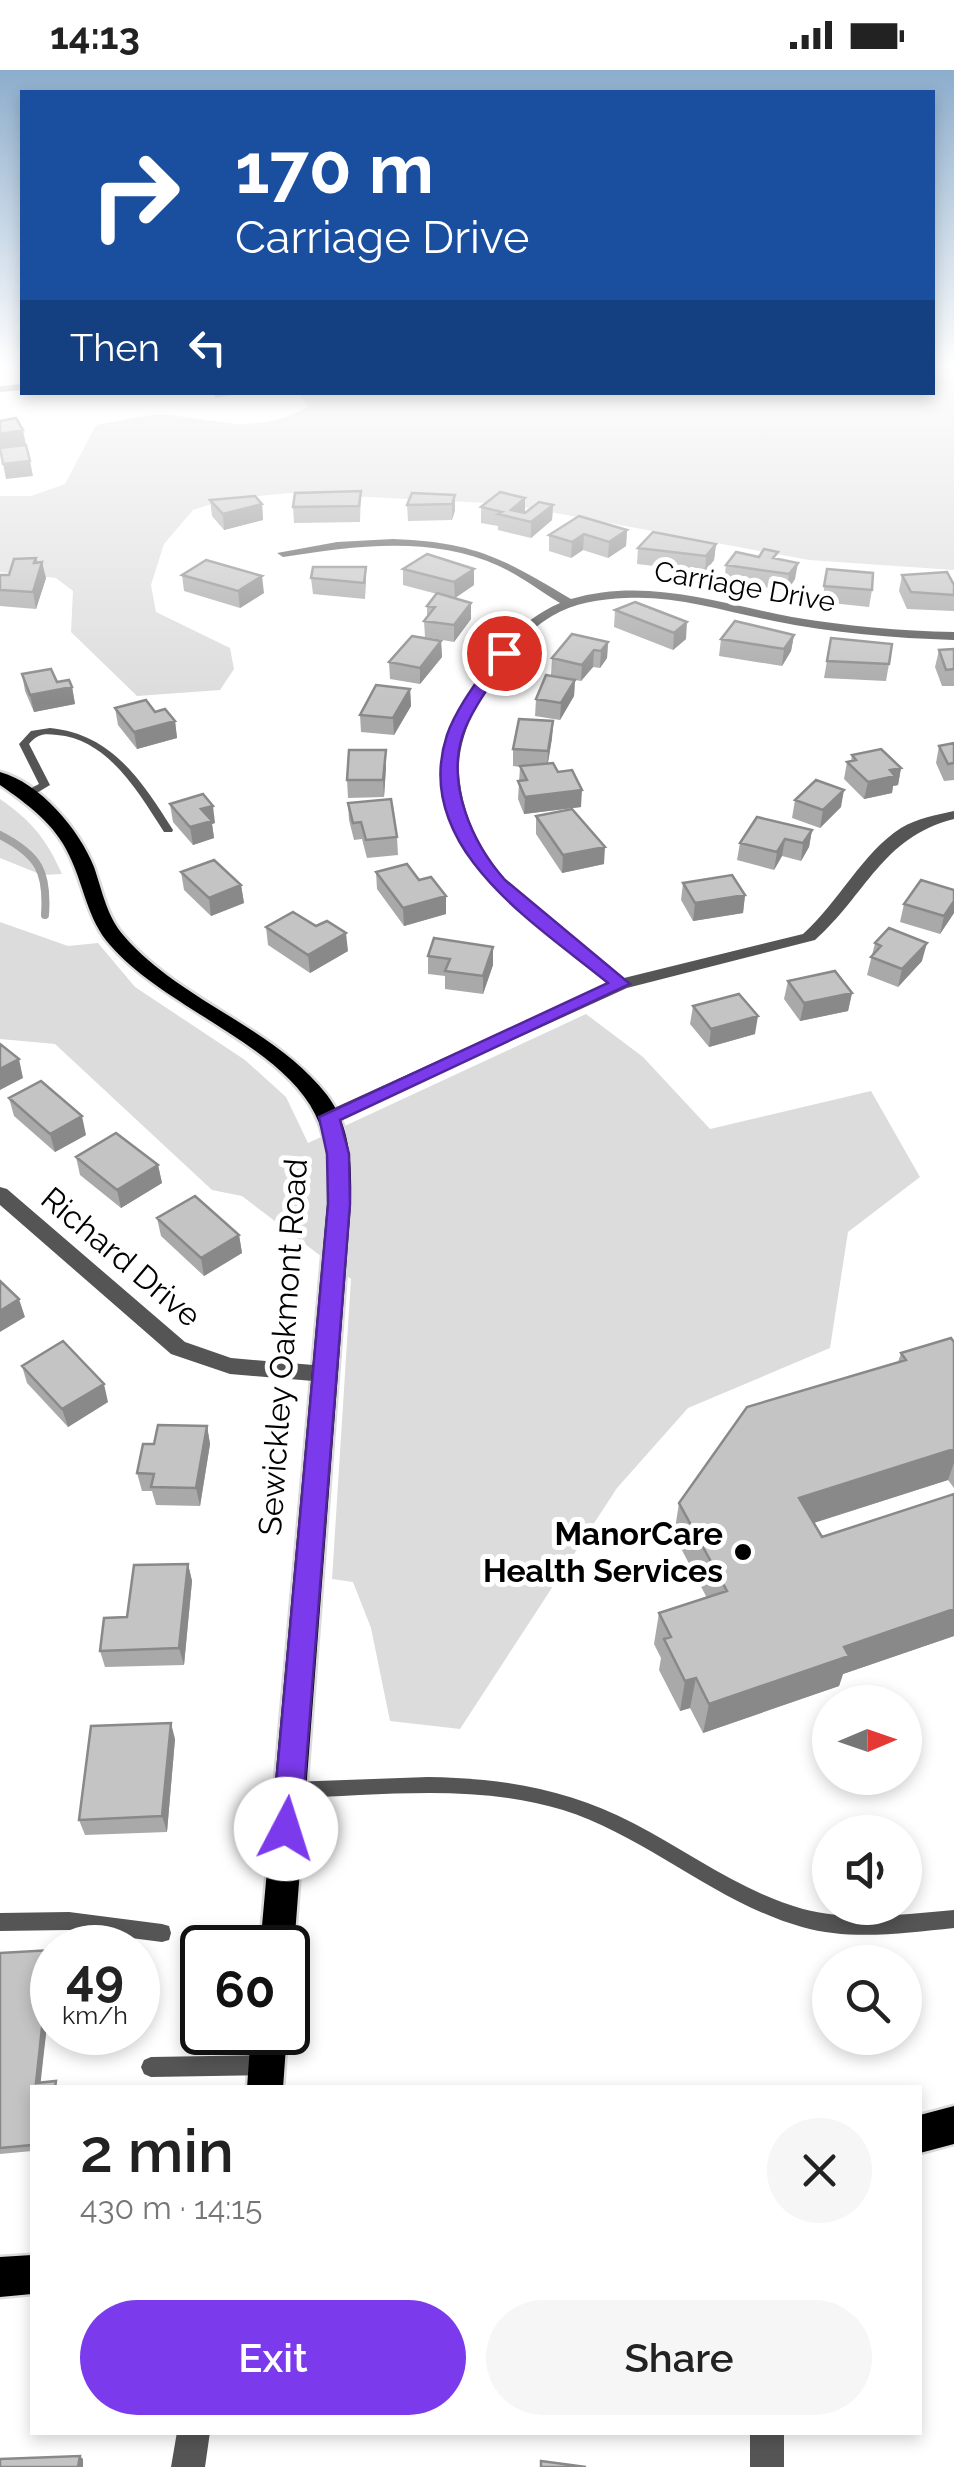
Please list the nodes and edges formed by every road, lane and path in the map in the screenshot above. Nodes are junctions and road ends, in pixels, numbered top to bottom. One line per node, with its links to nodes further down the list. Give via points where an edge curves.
1 (283, 553): 2 (street, via 434,545 504,564)
2 (568, 602): 3 (street, Carriage Drive, via 656,594 834,628); 8 (street, Carriage Drive, via 531,623 488,674 456,734 452,791 466,836 489,872 523,908)
3 (954, 636)
4 (0, 777): 5 (main road, Sewickley Oakmont Road)
5 (26, 795): 7 (lane, via 45,784 26,739 35,732 67,731 120,766); 9 (main road, Sewickley Oakmont Road, via 72,842 118,942 159,980 291,1072)
6 (954, 815): 8 (street, via 899,833 827,924 809,937)
7 (168, 830)
8 (621, 984): 9 (street)
9 (329, 1117): 11 (main road, Sewickley Oakmont Road, via 340,1177)
10 (0, 1194): 11 (street, Richard Drive, via 178,1348 230,1366)
11 (324, 1374): 12 (main road, Sewickley Oakmont Road)
12 (290, 1790): 13 (lane, via 502,1790 563,1802 724,1886 804,1918 887,1924); 15 (main road, Sewickley Oakmont Road)
13 (954, 1918)
14 (0, 1922): 16 (lane, via 70,1921)
15 (278, 1925)
16 (162, 1933)
17 (267, 2062): 18 (lane)
18 (150, 2067)
19 (954, 2124): 20 (main road)
20 (922, 2133)
21 (30, 2274): 22 (main road)
22 (0, 2276)
23 (193, 2435): 25 (street)
24 (767, 2435): 26 (street)
25 (188, 2467)
26 (768, 2467)

